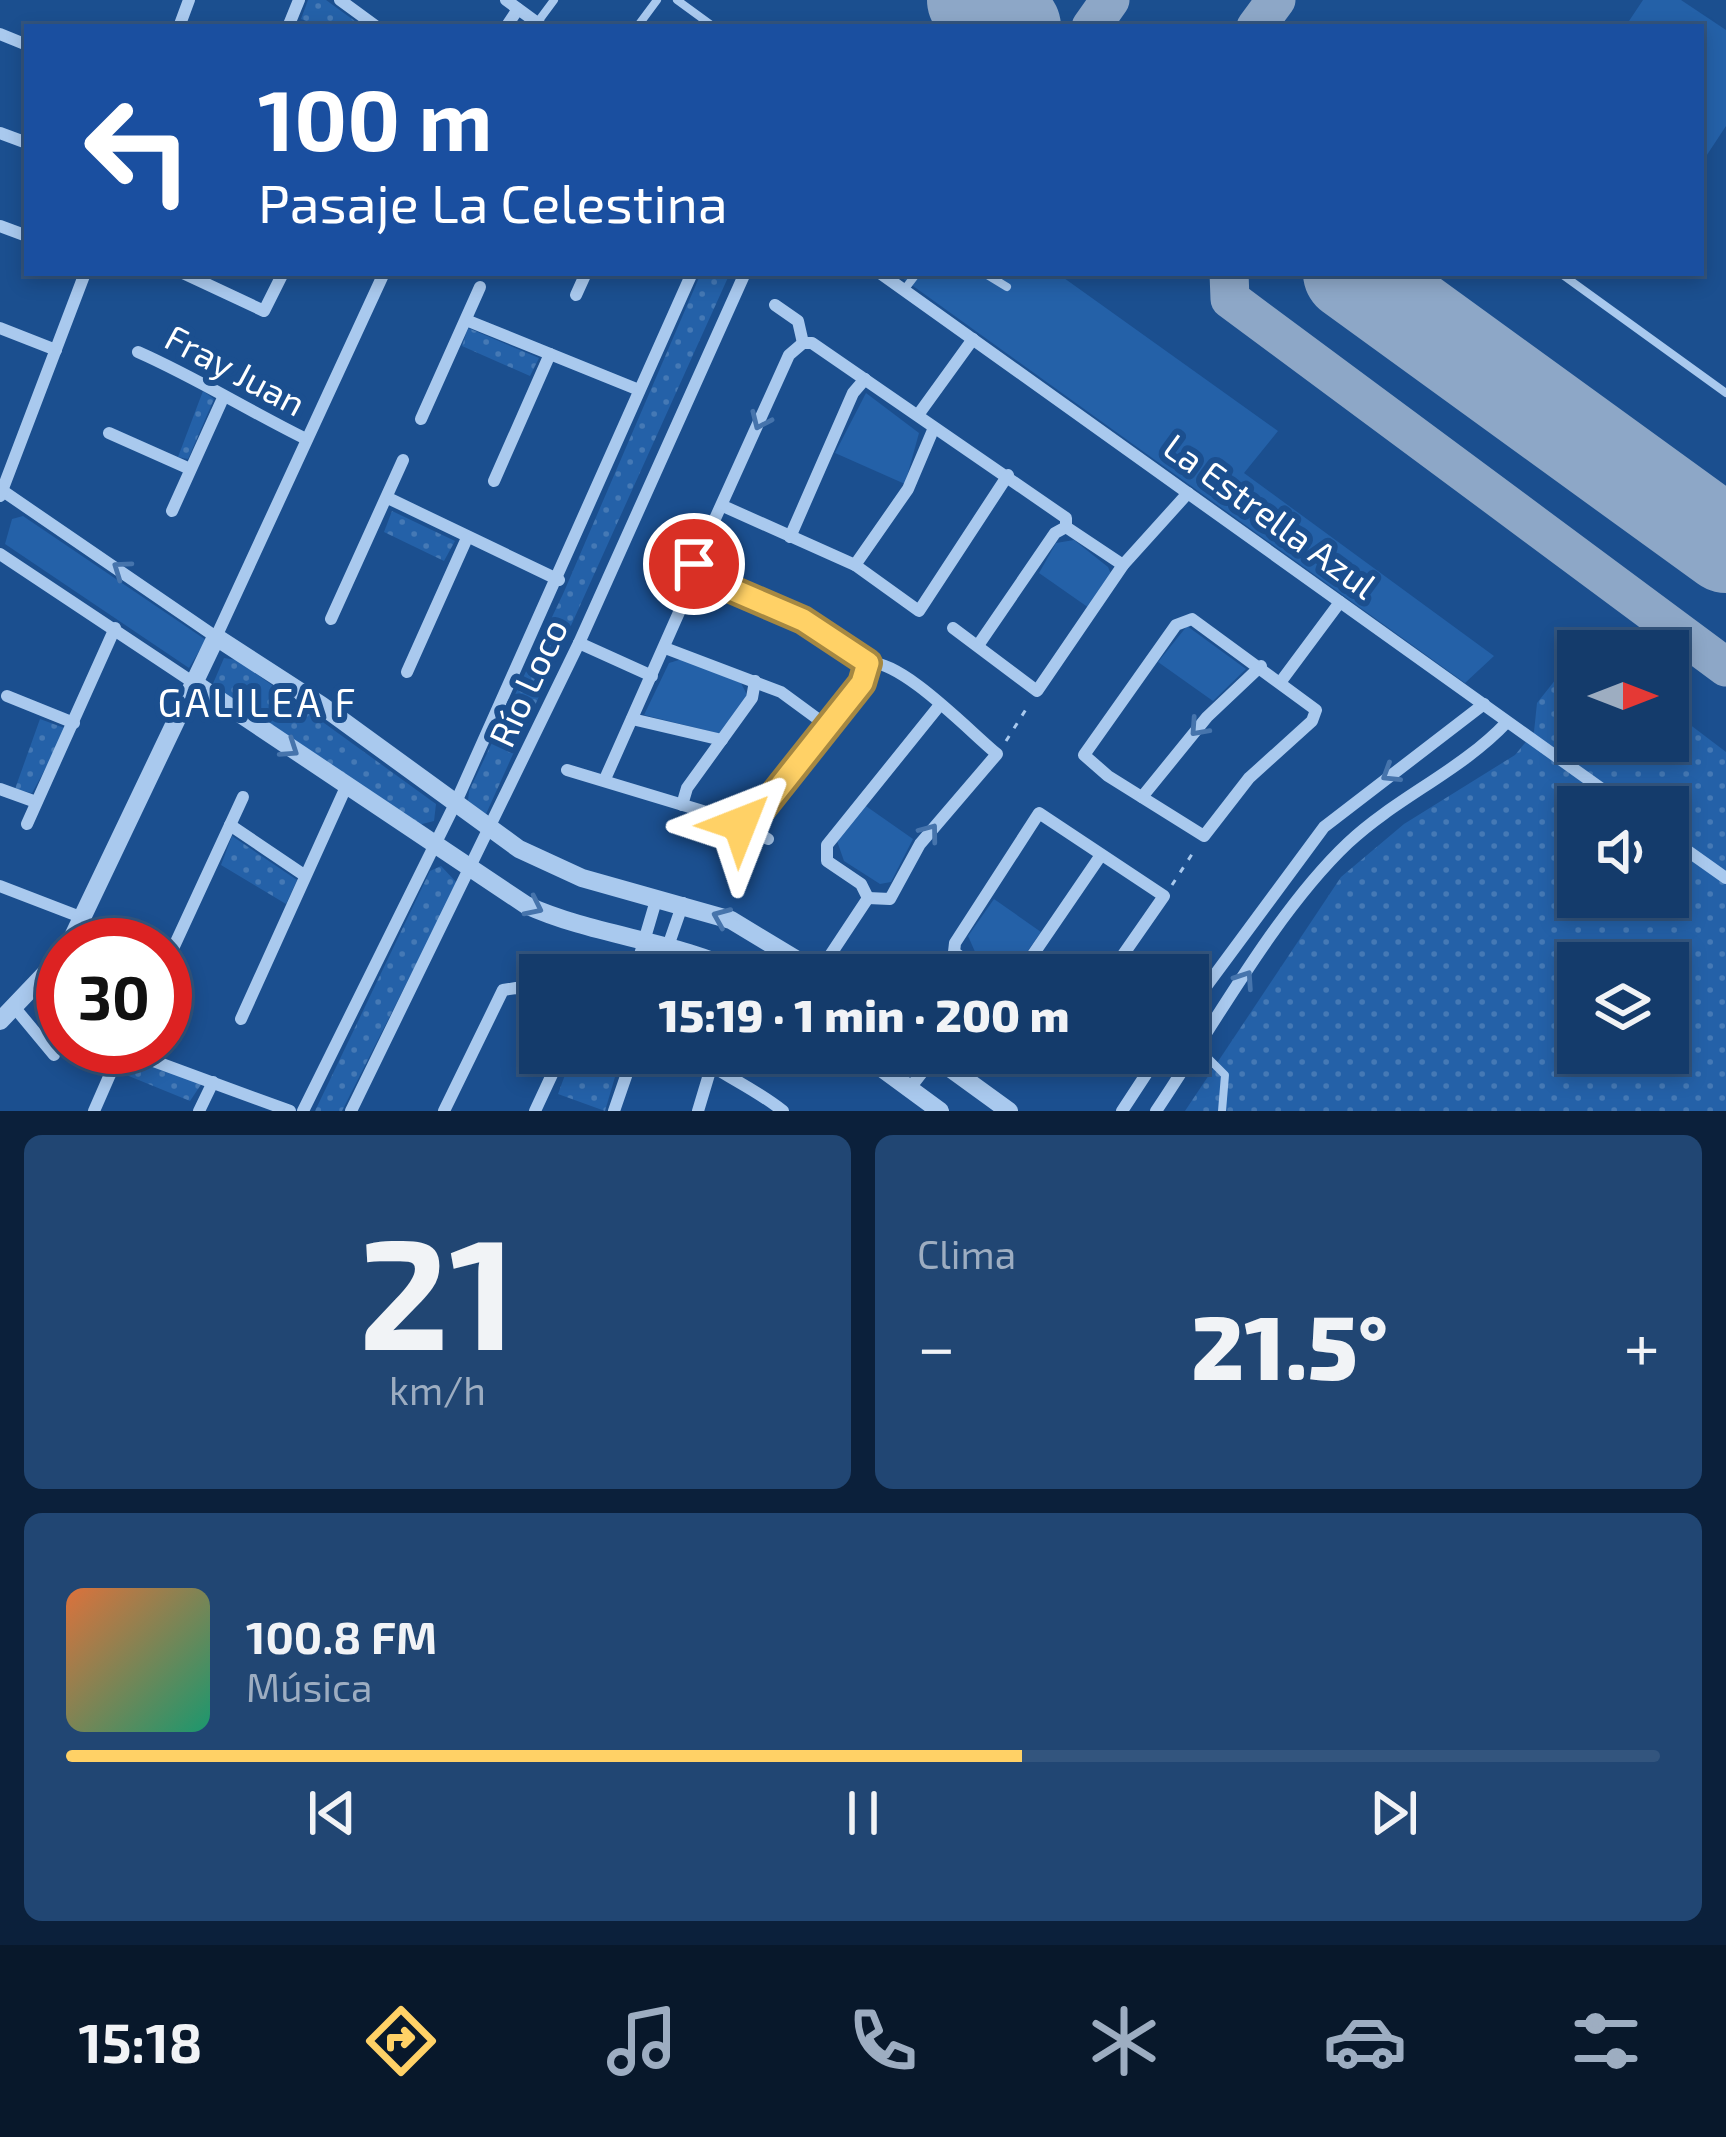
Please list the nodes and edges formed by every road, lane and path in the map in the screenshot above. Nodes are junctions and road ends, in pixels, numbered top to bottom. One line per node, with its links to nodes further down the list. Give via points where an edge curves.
1 (167, 0): 5 (street)
2 (340, 0): 7 (street)
3 (506, 0): 6 (street)
4 (677, 0): 10 (lane)
5 (188, 4)
6 (518, 9): 8 (street); 9 (street)
7 (373, 24)
8 (508, 24)
9 (539, 24)
10 (711, 24)
11 (84, 276): 31 (street)
12 (189, 276): 13 (street, via 264,311)
13 (282, 276)
14 (383, 276): 42 (street)
15 (585, 276): 25 (street)
16 (691, 276): 35 (street, Río Loco)
17 (744, 276): 67 (street, Río Loco)
18 (884, 276): 24 (street, La Estrella Azul)
19 (915, 276): 24 (lane)
20 (989, 276): 23 (lane)
21 (1564, 276): 36 (lane)
22 (480, 287): 27 (street)
23 (1007, 287)
24 (904, 290): 29 (street, La Estrella Azul)
25 (577, 295)
26 (775, 305): 30 (street, via 799,321)
27 (466, 320): 33 (street); 39 (street)
28 (0, 328): 31 (street)
29 (973, 339): 38 (street); 48 (street, La Estrella Azul)
30 (803, 343): 34 (street); 50 (street, one-way to 50, via 789,355)
31 (56, 350): 47 (street)
32 (138, 352): 37 (street, Fray Juan)
33 (550, 354): 35 (street); 46 (street)
34 (865, 379): 38 (street); 54 (street)
35 (639, 390): 61 (street, Río Loco)
36 (1726, 393)
37 (223, 398): 42 (street, Fray Juan); 44 (street)
38 (918, 415): 40 (street)
39 (421, 418)
40 (932, 430): 45 (street); 58 (street, via 901,501)
41 (109, 434): 44 (street)
42 (306, 440): 66 (street)
43 (403, 460): 49 (street)
44 (190, 470): 51 (street)
45 (1008, 475): 53 (street, via 1066,518); 58 (street, via 920,611)
46 (494, 481)
47 (1, 492): 66 (street, one-way to 47)
48 (1188, 493): 59 (street); 62 (street, La Estrella Azul)
49 (388, 498): 55 (street); 63 (street)
50 (723, 506): 52 (street); 54 (street)
51 (172, 511)
52 (714, 521)
53 (1066, 527): 59 (street); 68 (street)
54 (790, 537): 58 (street)
55 (467, 538): 61 (street); 72 (street)
56 (703, 544): 60 (street)
57 (0, 554): 64 (street)
58 (855, 565)
59 (1123, 565): 77 (street)
60 (696, 574): 69 (street); 70 (street, via 803,620)
61 (559, 580): 95 (street, Río Loco)
62 (1340, 602): 74 (street); 79 (street, La Estrella Azul)
63 (331, 619)
64 (115, 628): 76 (street); 83 (street)
65 (953, 628): 68 (street)
66 (216, 637): 76 (street); 95 (street)
67 (579, 644): 73 (street); 99 (street, Río Loco)
68 (980, 644): 77 (street)
69 (665, 648): 73 (street); 75 (street)
70 (868, 663): 80 (street, via 879,662); 84 (street, via 865,679)
71 (1261, 666): 74 (street); 93 (street, one-way to 93); 93 (street, via 1192,619 1175,625 1085,751)
72 (407, 671)
73 (652, 676): 81 (street)
74 (1282, 680): 101 (street, via 1316,714)
75 (755, 681): 84 (street); 85 (street)
76 (194, 683): 90 (street, one-way to 90); 114 (street)
77 (1037, 691): 86 (path)
78 (7, 695): 83 (street)
79 (1484, 704): 82 (street, La Estrella Azul); 126 (street, one-way to 126, via 1324,826)
80 (939, 706): 86 (street); 112 (street, via 834,832 824,855)
81 (632, 719): 85 (street); 88 (street)
82 (1508, 722): 89 (street, La Estrella Azul); 131 (street, one-way to 82, via 1340,850)
83 (74, 723): 94 (street)
84 (826, 725): 100 (street)
85 (722, 740): 96 (street)
86 (997, 754): 112 (street, one-way to 86, via 890,899 920,844)
87 (567, 770): 88 (street, via 592,782)
88 (605, 778): 96 (street, via 626,792)
89 (1598, 786)
90 (346, 787): 103 (street); 107 (street)
91 (0, 789): 94 (street)
92 (243, 796): 98 (street)
93 (1142, 797): 101 (street)
94 (36, 802): 97 (street)
95 (456, 802): 99 (street); 103 (street, Río Loco)
96 (682, 805): 100 (street)
97 (27, 824)
98 (230, 825): 107 (street); 115 (street)
99 (490, 827): 106 (street, Río Loco); 110 (street, via 566,872)
100 (747, 828): 102 (street)
101 (1204, 836): 111 (path)
102 (768, 839)
103 (434, 847): 106 (street); 151 (street, Río Loco)
104 (1689, 852): 108 (street)
105 (1099, 858): 111 (street); 123 (street, via 1039,813); 124 (street)
106 (469, 869): 116 (street, one-way to 116, via 563,922); 152 (street, Río Loco)
107 (304, 875): 130 (street)
108 (1726, 878)
109 (0, 886): 114 (street)
110 (657, 896): 113 (street); 116 (street)
111 (1164, 896): 125 (street)
112 (868, 898): 122 (street)
113 (683, 903): 117 (street); 121 (street, one-way to 113)
114 (83, 918)
115 (187, 918)
116 (645, 939): 117 (street); 118 (street)
117 (670, 944): 119 (street); 120 (street)
118 (640, 954)
119 (666, 954)
120 (695, 954)
121 (788, 954)
122 (832, 954)
123 (957, 954)
124 (1033, 954)
125 (1124, 954)
126 (1209, 982)
127 (36, 984): 129 (street)
128 (519, 989): 153 (street, via 503,990)
129 (8, 1014): 132 (street)
130 (241, 1019)
131 (1209, 1032)
132 (36, 1039)
133 (1209, 1059): 161 (lane, via 1225,1075)
134 (110, 1074): 148 (street)
135 (191, 1074): 145 (street)
136 (552, 1074): 154 (street)
137 (627, 1074): 155 (street)
138 (709, 1074): 156 (street)
139 (728, 1074): 147 (street)
140 (890, 1074): 146 (street)
141 (921, 1074): 146 (street)
142 (962, 1074): 158 (street)
143 (1146, 1074): 159 (street)
144 (1181, 1074): 160 (street)
145 (213, 1082): 149 (street); 150 (street)
146 (910, 1088): 157 (street)
147 (781, 1110)
148 (94, 1111)
149 (199, 1111)
150 (290, 1111)
151 (303, 1111)
152 (351, 1111)
153 (443, 1111)
154 (535, 1111)
155 (614, 1111)
156 (698, 1111)
157 (940, 1111)
158 (1009, 1111)
159 (1122, 1111)
160 (1156, 1111)
161 (1222, 1111)

